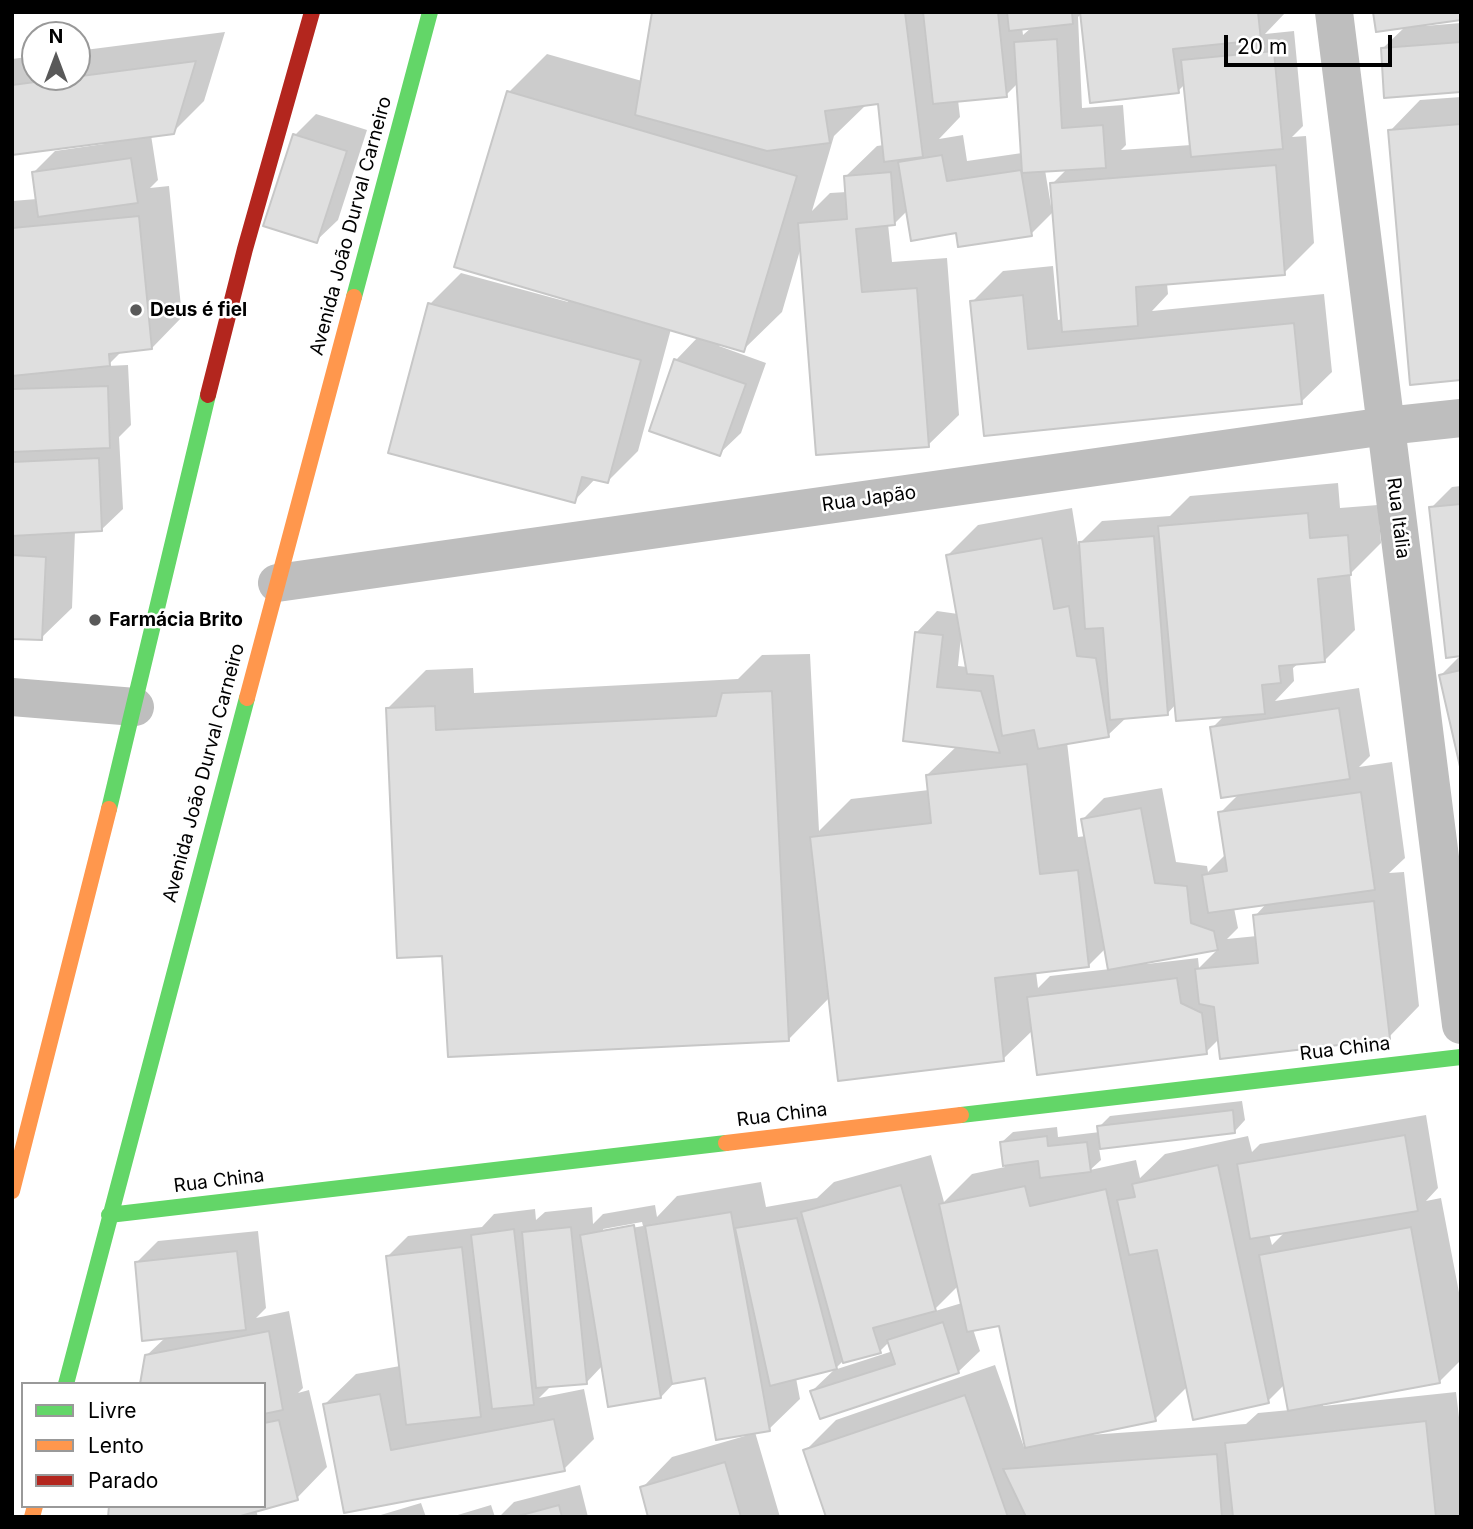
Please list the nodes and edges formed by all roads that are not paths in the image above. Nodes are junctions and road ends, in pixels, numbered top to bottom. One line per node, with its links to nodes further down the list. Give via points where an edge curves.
1 (312, 12): 8 (main road, via 194,449)
2 (430, 12): 6 (main road, Avenida João Durval Carneiro)
3 (1334, 12): 5 (street, Rua Itália)
4 (1461, 418): 5 (street, Rua Japão)
5 (1386, 425): 6 (street, Rua Japão); 9 (street, Rua Itália)
6 (277, 583): 12 (main road, Avenida João Durval Carneiro)
7 (12, 697): 8 (street)
8 (135, 707): 11 (main road)
9 (1461, 1025)
10 (1461, 1057): 12 (main road, Rua China)
11 (12, 1191)
12 (109, 1215): 13 (main road, Avenida João Durval Carneiro)
13 (67, 1382)

